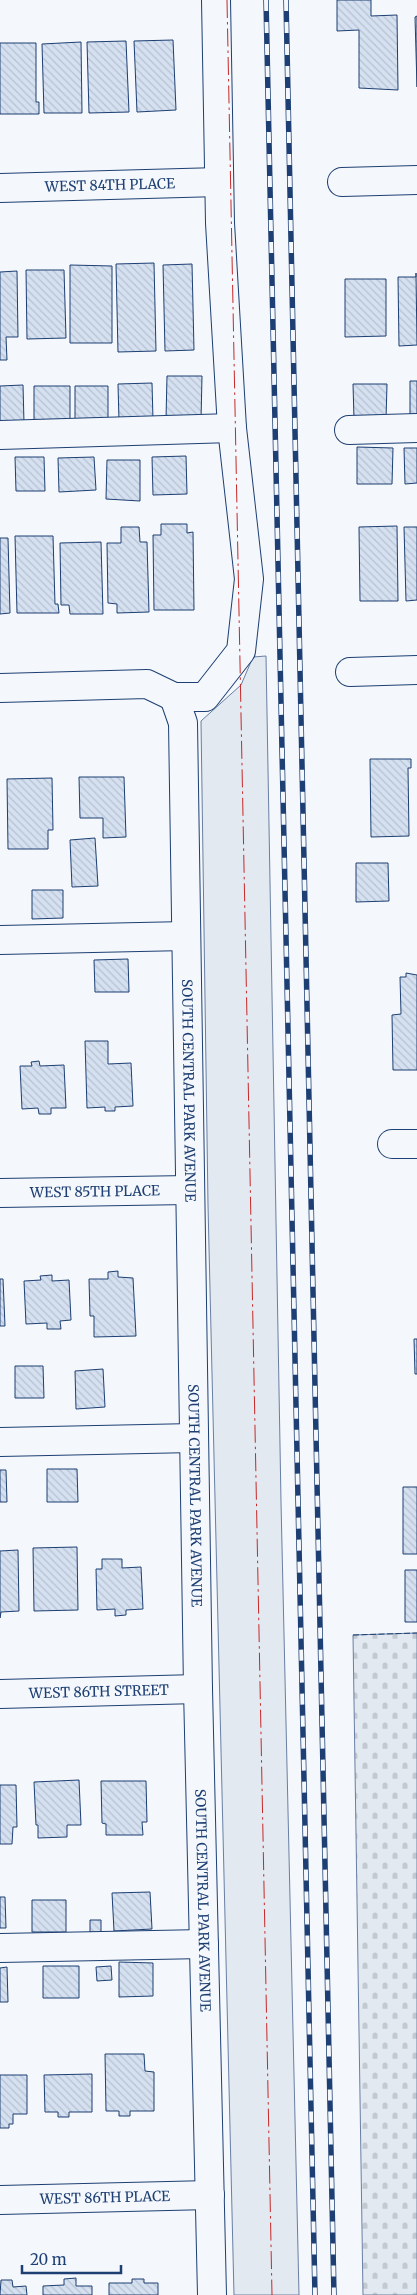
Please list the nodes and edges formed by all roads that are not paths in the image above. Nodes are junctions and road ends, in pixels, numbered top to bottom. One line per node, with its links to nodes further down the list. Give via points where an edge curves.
1 (216, 0): 3 (street)
2 (417, 180): 4 (street)
3 (220, 182): 5 (street, WEST 84TH PLACE); 6 (street)
4 (342, 182)
5 (0, 188)
6 (232, 428): 9 (street); 13 (street, via 249,579 241,650 206,697)
7 (417, 428): 8 (street)
8 (349, 430)
9 (0, 435)
10 (417, 670): 11 (street)
11 (350, 672)
12 (0, 688): 13 (street, via 148,684)
13 (174, 697): 14 (street, SOUTH CENTRAL PARK AVENUE, via 183,723)
14 (186, 936): 15 (street); 16 (street, SOUTH CENTRAL PARK AVENUE)
15 (0, 940)
16 (190, 1190): 17 (street, WEST 85TH PLACE); 18 (street, SOUTH CENTRAL PARK AVENUE)
17 (0, 1193)
18 (194, 1438): 19 (street); 20 (street, SOUTH CENTRAL PARK AVENUE)
19 (0, 1442)
20 (198, 1689): 21 (street, WEST 86TH STREET); 22 (street, SOUTH CENTRAL PARK AVENUE)
21 (0, 1694)
22 (204, 1944): 23 (street); 24 (street, SOUTH CENTRAL PARK AVENUE)
23 (0, 1948)
24 (210, 2196): 25 (street, WEST 86TH PLACE); 26 (street, SOUTH CENTRAL PARK AVENUE)
25 (0, 2200)
26 (212, 2295)

